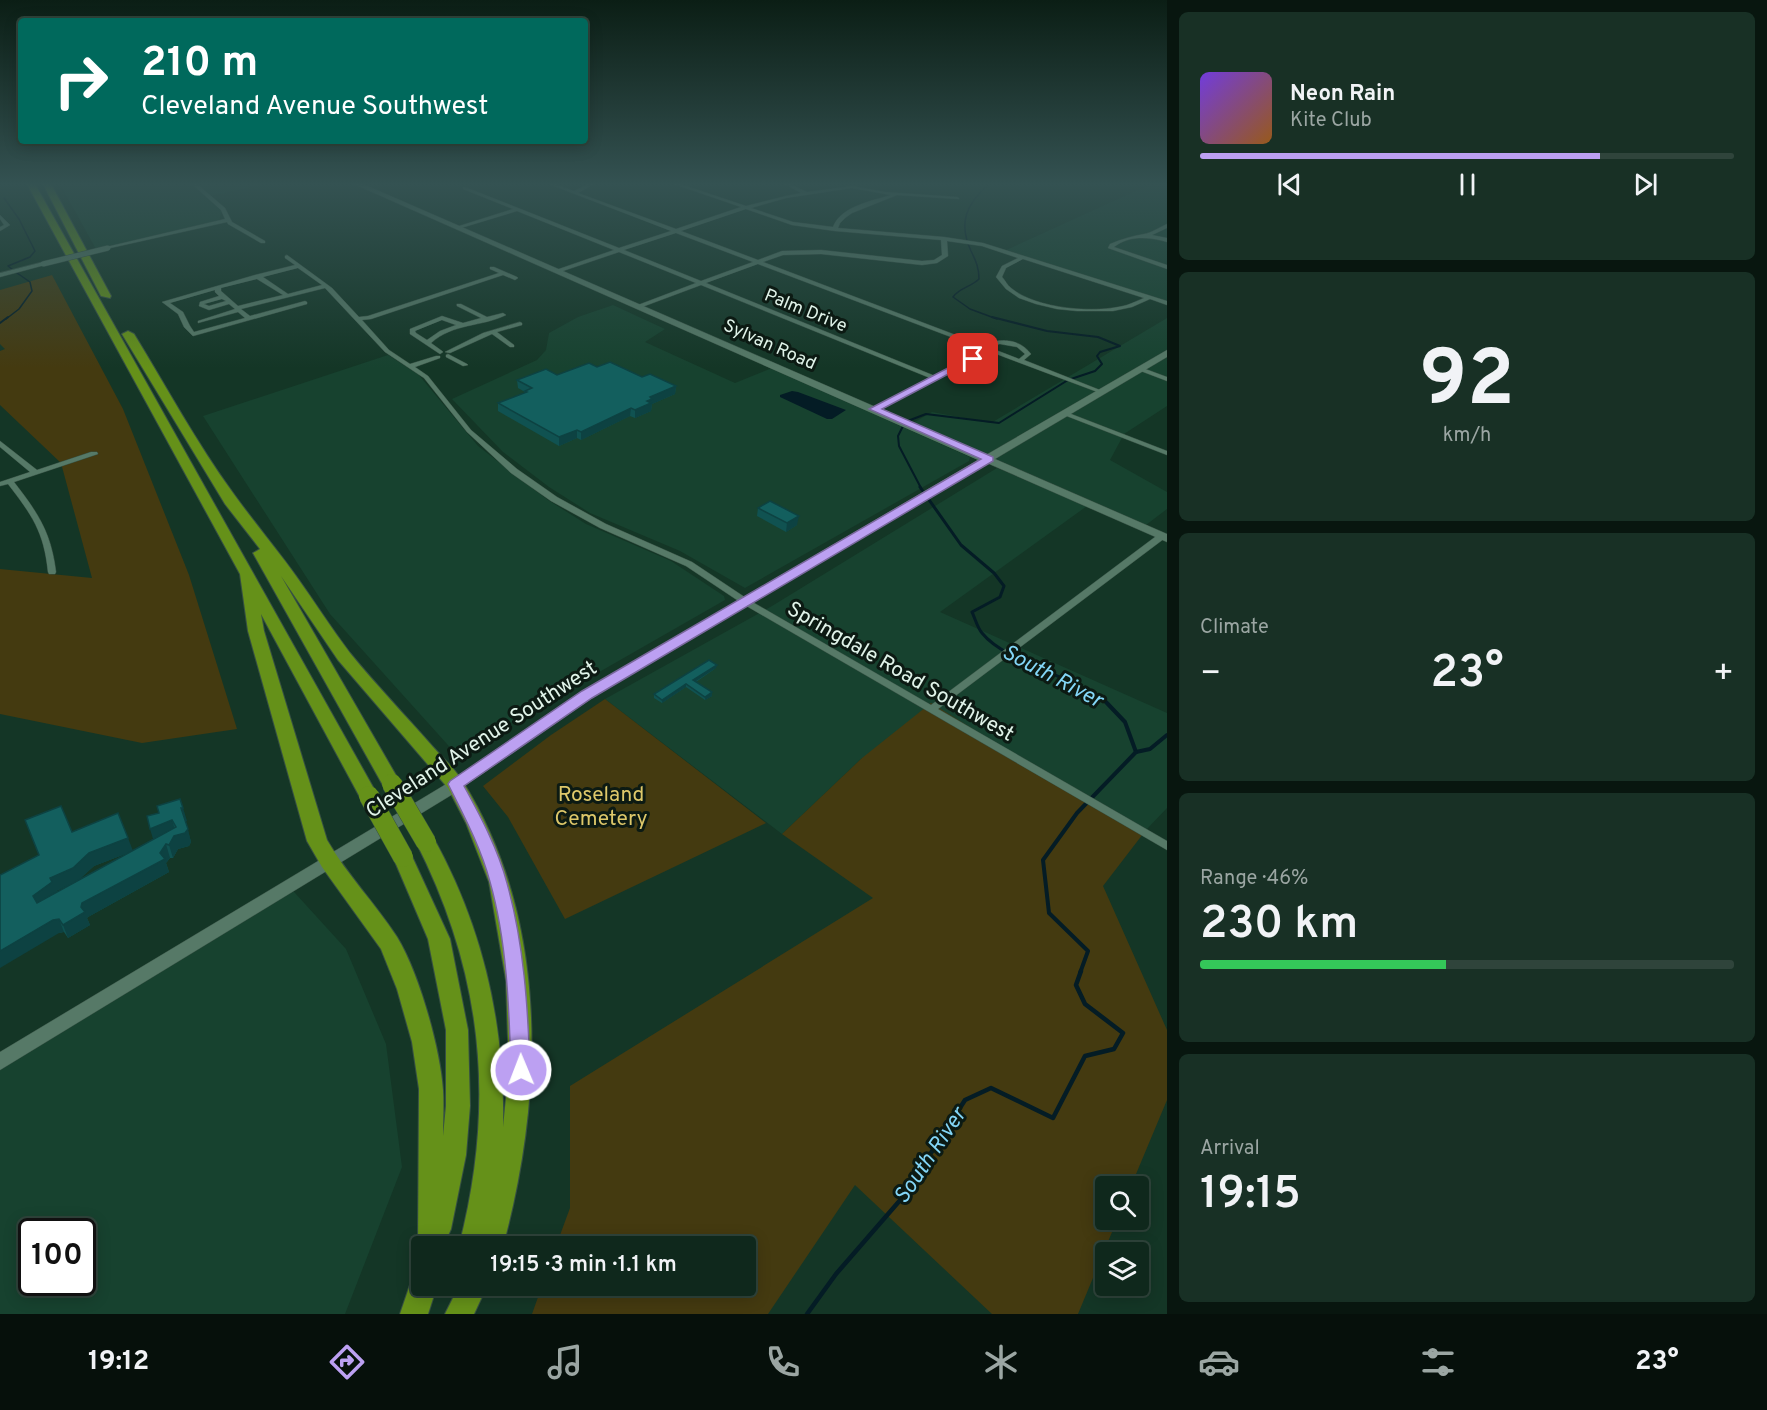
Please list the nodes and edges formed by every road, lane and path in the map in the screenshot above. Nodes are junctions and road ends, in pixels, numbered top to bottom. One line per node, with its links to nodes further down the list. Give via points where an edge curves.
1 (65, 245): 75 (highway)
2 (80, 245): 72 (highway, via 125,328)
3 (119, 245): 20 (street, bridge)
4 (500, 245): 17 (main road, Sylvan Road)
5 (607, 245): 11 (street, Palm Drive)
6 (632, 245): 11 (street)
7 (713, 245): 13 (street)
8 (944, 245): 13 (street, via 945,256 930,263 807,251 782,253)
9 (984, 245): 12 (street)
10 (1112, 245): 15 (street)
11 (618, 250): 17 (street); 24 (street, Palm Drive)
12 (1023, 257): 31 (street); 31 (street, via 1004,267 999,277 1008,289 1031,300 1099,311 1127,307)
13 (757, 262): 24 (street); 51 (street)
14 (299, 266): 18 (street); 18 (street, Springdale Road Southwest, via 288,261); 25 (street, Springdale Road Southwest)
15 (1167, 267)
16 (492, 268): 19 (street)
17 (558, 271): 37 (main road, Sylvan Road)
18 (271, 273): 21 (street)
19 (504, 273): 22 (street); 23 (street)
20 (0, 275)
21 (257, 276): 27 (street); 28 (street)
22 (514, 278)
23 (480, 280): 26 (street); 29 (street)
24 (700, 284): 37 (street); 60 (street, Palm Drive)
25 (326, 286): 28 (street); 43 (street, Springdale Road Southwest)
26 (492, 286)
27 (218, 287): 30 (street); 42 (street, via 165,302 181,313 193,334)
28 (286, 294): 39 (street, via 284,298)
29 (435, 296): 33 (street); 38 (street)
30 (222, 297): 32 (street); 32 (street, via 201,305 209,308)
31 (1148, 298): 35 (street)
32 (229, 302): 39 (street)
33 (448, 302)
34 (305, 303): 42 (street)
35 (1167, 303)
36 (459, 305): 44 (street)
37 (640, 306): 63 (main road, Sylvan Road)
38 (391, 308): 41 (street); 43 (street)
39 (238, 309): 42 (street); 45 (street)
40 (502, 315): 44 (street)
41 (401, 316)
42 (249, 318)
43 (359, 318): 58 (street, Springdale Road Southwest, via 387,351)
44 (487, 319): 47 (street)
45 (200, 322)
46 (520, 324): 48 (street)
47 (463, 326): 49 (street); 49 (street, via 442,318 412,330)
48 (493, 332): 50 (street); 55 (street)
49 (427, 343): 54 (street)
50 (512, 346)
51 (982, 347): 52 (street); 56 (street, via 998,342 1019,346 1028,354)
52 (992, 350): 56 (street); 60 (street)
53 (1167, 353): 59 (main road, Cleveland Avenue Southwest)
54 (439, 354): 55 (street); 58 (street)
55 (448, 354): 57 (street)
56 (1020, 361): 62 (street)
57 (465, 365)
58 (410, 366): 76 (street, Springdale Road Southwest, via 426,377 469,431 514,471 554,499 688,564)
59 (1140, 369): 61 (street); 62 (main road, Cleveland Avenue Southwest)
60 (935, 378): 63 (street)
61 (1167, 379)
62 (1102, 392): 64 (main road, Cleveland Avenue Southwest)
63 (874, 409): 68 (main road, Sylvan Road)
64 (1066, 414): 66 (street); 68 (main road, Cleveland Avenue Southwest)
65 (0, 443): 69 (street)
66 (1167, 453)
67 (94, 454): 69 (street)
68 (989, 459): 73 (main road, Sylvan Road); 76 (main road, Cleveland Avenue Southwest)
69 (36, 473): 70 (street)
70 (10, 481): 71 (street); 74 (street, via 44,529)
71 (0, 484)
72 (226, 494): 78 (highway, via 344,656); 84 (highway, bridge, via 444,873 467,933 478,970 490,1063 486,1185)
73 (1164, 537): 77 (street)
74 (52, 572)
75 (247, 572): 80 (highway, via 256,631 270,683 317,841); 83 (highway, bridge, via 403,857 439,939 457,1029 458,1106 454,1155)
76 (746, 602): 77 (street, Springdale Road Southwest); 78 (main road, Cleveland Avenue Southwest, via 587,695)
77 (931, 710): 79 (street, Springdale Road Southwest)
78 (455, 784): 80 (main road, Cleveland Avenue Southwest); 85 (highway, via 476,823 499,882 517,980 521,1070 505,1189)
79 (1167, 846)
80 (329, 862): 81 (main road, Cleveland Avenue Southwest); 82 (highway, via 391,946 402,969 423,1042 431,1089)
81 (0, 1062)
82 (432, 1236)
83 (434, 1236)
84 (474, 1236)
85 (493, 1236)
86 (420, 1296): 89 (highway)
87 (462, 1296): 90 (highway)
88 (468, 1296): 90 (highway)
89 (414, 1314)
90 (458, 1314)

